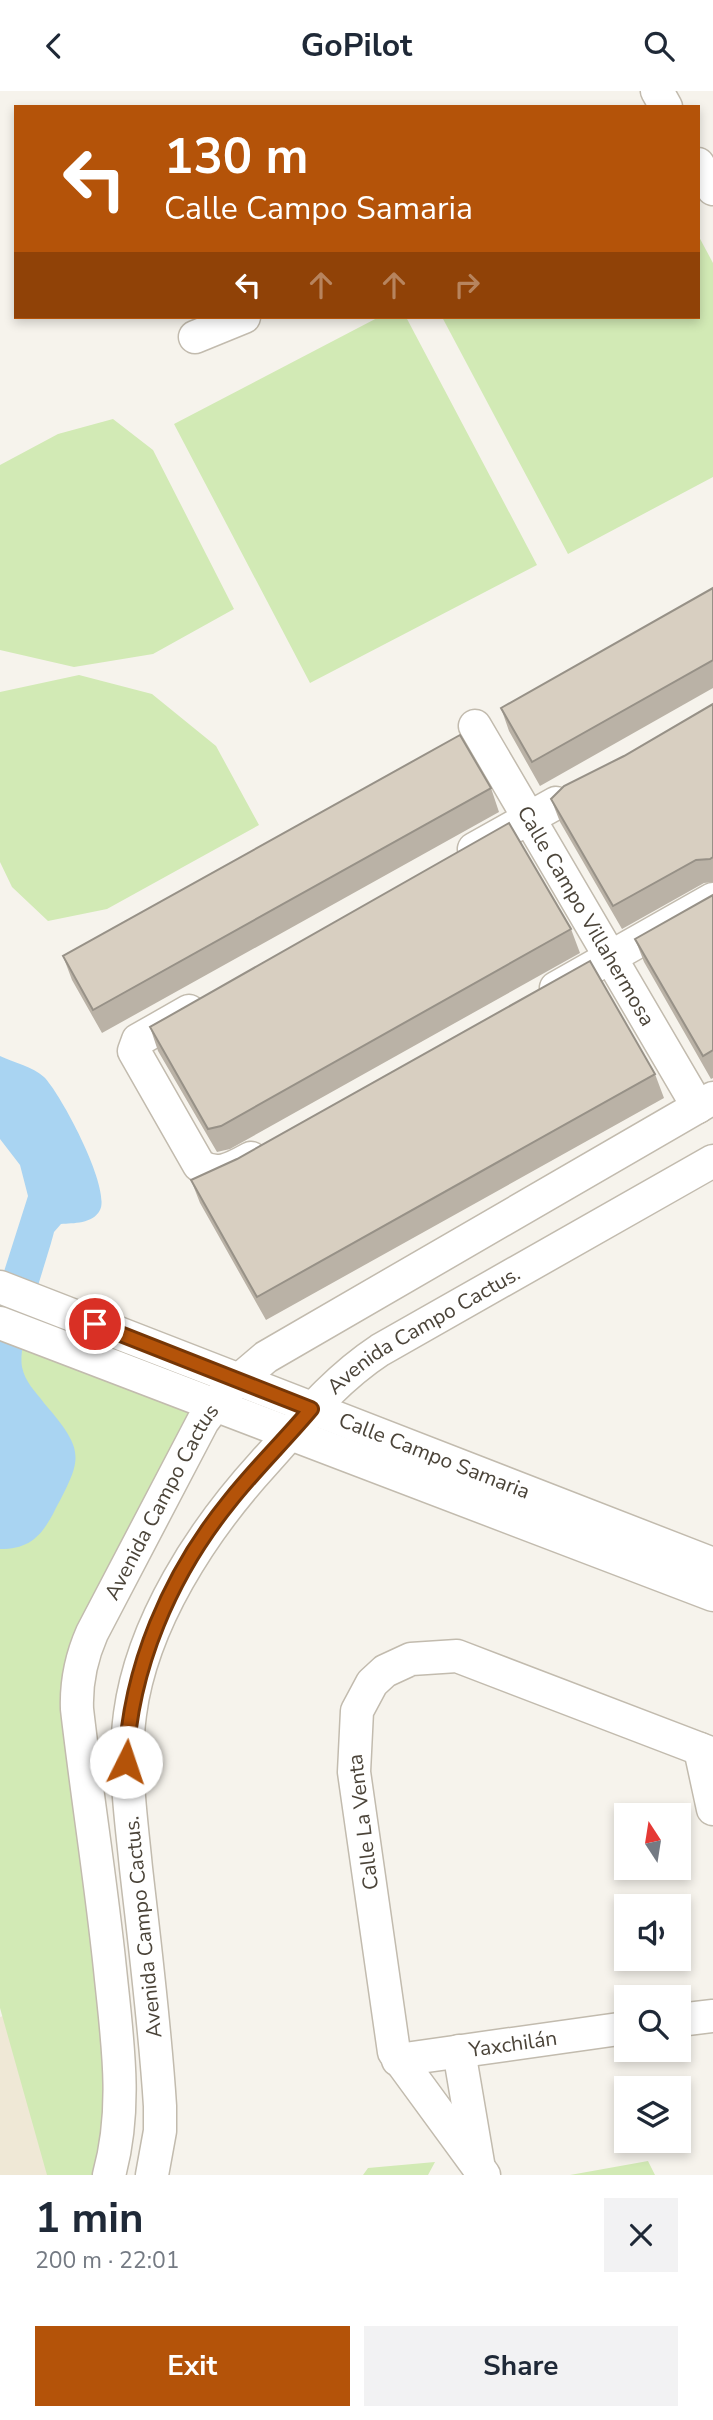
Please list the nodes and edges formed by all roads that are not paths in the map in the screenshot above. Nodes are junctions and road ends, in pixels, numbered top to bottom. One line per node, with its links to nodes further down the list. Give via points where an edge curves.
1 (700, 167): 2 (street)
2 (713, 189)
3 (239, 319): 4 (street)
4 (194, 337)
5 (475, 726): 6 (street, Calle Campo Villahermosa)
6 (542, 810): 7 (street); 9 (street, Calle Campo Villahermosa)
7 (446, 865)
8 (713, 899): 9 (street)
9 (610, 958): 11 (street); 12 (street, Calle Campo Villahermosa)
10 (209, 999): 13 (street, via 133,1047 199,1165 217,1172)
11 (526, 1005)
12 (705, 1103): 17 (street, Avenida Campo Cactus, via 281,1347)
13 (274, 1145)
14 (713, 1161): 19 (street, Avenida Campo Cactus., via 380,1350 332,1386)
15 (0, 1287): 17 (street, Calle Campo Samaria)
16 (0, 1323): 18 (street, Calle Campo Samaria)
17 (238, 1380): 18 (street, Avenida Campo Cactus); 19 (street, Calle Campo Samaria)
18 (215, 1404): 19 (street, Calle Campo Samaria); 30 (street, Avenida Campo Cactus, via 92,1633 79,1672 77,1709 119,2060 120,2118)
19 (301, 1421): 20 (street, Calle Campo Samaria); 21 (street, Calle Campo Samaria); 31 (street, Avenida Campo Cactus., via 233,1496 202,1539 163,1612 130,1711 127,1775 160,2106)
20 (713, 1564)
21 (713, 1595)
22 (706, 1752): 23 (street); 28 (street, Calle La Venta, via 465,1657 411,1659 372,1683 357,1711 354,1772)
23 (713, 1809)
24 (713, 2015): 25 (street)
25 (691, 2018)
26 (614, 2030): 27 (street, Yaxchilán)
27 (459, 2051): 28 (street, Yaxchilán); 29 (street)
28 (398, 2060): 29 (street, Calle La Venta)
29 (482, 2171)
30 (109, 2175)
31 (152, 2175)

